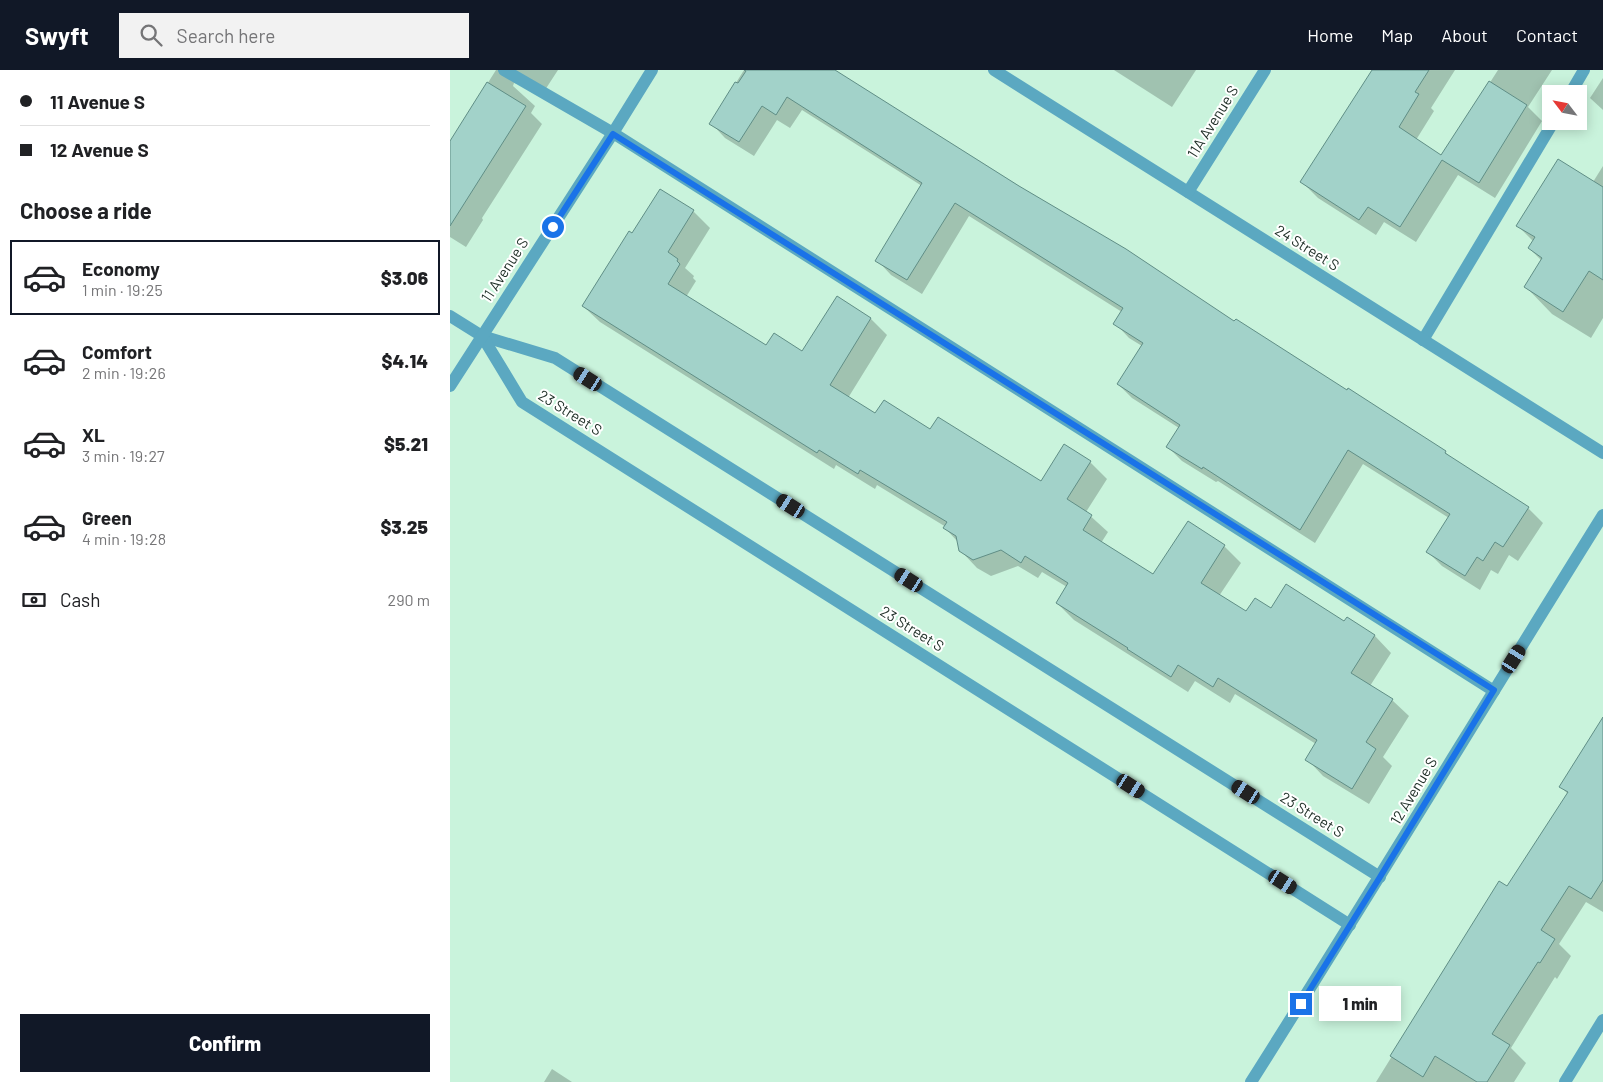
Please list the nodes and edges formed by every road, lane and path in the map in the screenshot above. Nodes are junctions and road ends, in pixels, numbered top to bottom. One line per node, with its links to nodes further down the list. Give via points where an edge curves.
1 (504, 70): 8 (street)
2 (652, 70): 8 (street, 11 Avenue S)
3 (994, 70): 9 (street, 24 Street S)
4 (1265, 70): 9 (street, 11A Avenue S)
5 (1584, 70): 6 (street)
6 (1575, 85)
7 (1549, 130): 12 (street)
8 (613, 134): 11 (street, 11 Avenue S); 16 (street)
9 (1188, 192): 12 (street, 24 Street S)
10 (450, 316): 11 (street, 23 Street S)
11 (482, 336): 13 (street, 11 Avenue S); 17 (street, 23 Street S, via 555,358); 18 (street, 23 Street S, via 522,402)
12 (1423, 340): 14 (street, 24 Street S)
13 (450, 386)
14 (1603, 453)
15 (1603, 515): 16 (street, 12 Avenue S)
16 (1494, 690): 17 (street, 12 Avenue S)
17 (1380, 877): 18 (street, 12 Avenue S)
18 (1350, 925): 20 (street, 12 Avenue S)
19 (1603, 1020): 21 (street)
20 (1251, 1082)
21 (1565, 1082)

